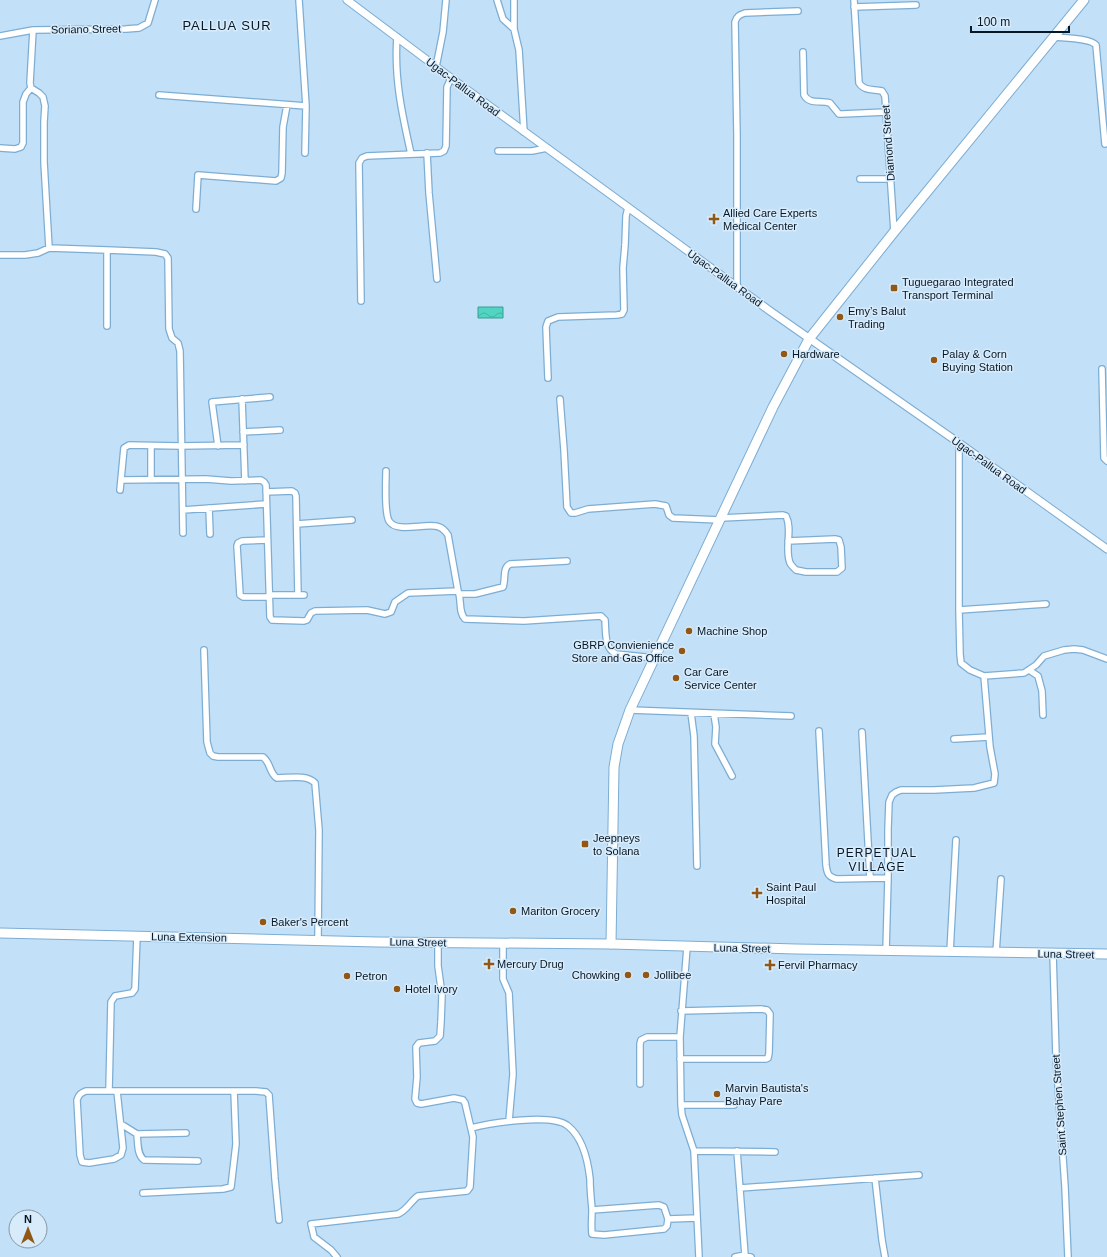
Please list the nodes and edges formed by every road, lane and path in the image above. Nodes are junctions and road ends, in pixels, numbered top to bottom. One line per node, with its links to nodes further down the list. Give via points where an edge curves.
1 (155, 0): 13 (street, Soriano Street, via 148,23 139,28)
2 (299, 0): 23 (street)
3 (347, 0): 15 (street, Ugac-Pallua Road)
4 (446, 0): 18 (street)
5 (497, 0): 12 (street, via 502,19)
6 (514, 0): 12 (street)
7 (854, 0): 10 (street, Diamond Street)
8 (1084, 0): 16 (main road)
9 (916, 5): 10 (street)
10 (854, 8): 24 (street, Diamond Street, via 859,83 866,89 884,93)
11 (798, 11): 43 (street, via 745,13 737,17)
12 (514, 29): 26 (street)
13 (33, 30): 14 (street, Soriano Street); 20 (street)
14 (0, 36)
15 (397, 37): 18 (street, Ugac-Pallua Road); 33 (street, via 396,62 400,103)
16 (1054, 37): 25 (street, via 1092,41 1096,45); 38 (main road)
17 (803, 52): 24 (street, via 804,95 808,100 830,103 839,114)
18 (436, 67): 19 (street, Ugac-Pallua Road)
19 (451, 78): 26 (street, Ugac-Pallua Road); 32 (street, via 447,87 445,149 440,153)
20 (31, 88): 28 (street, via 23,102 21,147); 39 (street, via 39,93 45,106 44,162)
21 (159, 95): 22 (street)
22 (287, 105): 23 (street); 37 (street, via 284,116 281,178 276,181 198,175)
23 (306, 106): 31 (street)
24 (886, 112): 35 (street, Diamond Street)
25 (1105, 117): 27 (street)
26 (524, 132): 29 (street, Ugac-Pallua Road)
27 (1105, 144)
28 (0, 148)
29 (548, 148): 30 (street, via 532,151); 36 (street, Ugac-Pallua Road)
30 (498, 151)
31 (305, 153)
32 (427, 153): 33 (street); 42 (street)
33 (411, 154): 44 (street, via 367,156 359,163)
34 (860, 179): 35 (street)
35 (890, 179): 38 (street, Diamond Street)
36 (628, 208): 43 (street, Ugac-Pallua Road); 48 (street, via 623,268 624,310 618,315 558,317 548,321)
37 (196, 209)
38 (894, 232): 46 (main road)
39 (49, 248): 40 (street); 41 (street, via 25,255)
40 (107, 250): 45 (street); 57 (street, via 156,252 165,254 168,258 169,329 180,351)
41 (0, 255)
42 (437, 279)
43 (737, 287): 46 (street, Ugac-Pallua Road)
44 (361, 301)
45 (107, 326)
46 (809, 339): 54 (street, Ugac-Pallua Road); 70 (main road, via 773,407)
47 (1102, 368): 59 (street, via 1104,458)
48 (548, 378)
49 (270, 397): 50 (street)
50 (242, 399): 53 (street); 58 (street, via 212,402)
51 (560, 399): 70 (street, via 567,507 571,513 588,509 655,504 666,506 673,518)
52 (280, 430): 53 (street)
53 (243, 432): 55 (street)
54 (959, 443): 77 (street, Ugac-Pallua Road); 82 (street)
55 (244, 445): 58 (street); 64 (street)
56 (151, 446): 57 (street); 61 (street); 63 (street, via 129,445 124,448)
57 (180, 446): 58 (street); 62 (street)
58 (218, 446)
59 (1107, 461)
60 (386, 471): 79 (street, via 388,520 396,527 438,526 444,530 448,536)
61 (151, 479): 62 (street); 63 (street)
62 (182, 479): 64 (street); 69 (street)
63 (121, 480): 65 (street)
64 (245, 480): 66 (street, via 261,480 266,485)
65 (120, 490)
66 (266, 492): 67 (street); 72 (street, via 295,493)
67 (266, 504): 68 (street); 75 (street)
68 (209, 508): 69 (street); 74 (street)
69 (183, 510): 73 (street)
70 (720, 519): 76 (street, via 786,516); 84 (main road)
71 (352, 520): 72 (street)
72 (297, 524): 80 (street, via 301,595)
73 (183, 533)
74 (210, 534)
75 (267, 540): 80 (street); 80 (street, via 242,542 237,546 240,595)
76 (788, 541): 76 (street, via 790,563 796,570 837,572 842,568 839,540)
77 (1107, 550)
78 (567, 561): 79 (street, via 510,564 505,569 503,587 475,594)
79 (459, 592): 80 (street, via 408,593 395,602 392,612 385,614 367,610 315,611 304,621 272,620); 84 (street, via 462,616 465,619 524,621 601,616 605,620 608,644 612,652)
80 (269, 596)
81 (1046, 604): 82 (street)
82 (959, 610): 87 (street, via 961,663)
83 (204, 650): 105 (street, via 206,728 210,753 218,757 263,757 277,778 306,778 316,783 319,830)
84 (654, 658): 88 (main road)
85 (1107, 659): 86 (street, via 1083,650 1064,650 1044,656)
86 (1029, 670): 87 (street, via 1024,673); 91 (street, via 1038,676 1042,691)
87 (984, 676): 95 (street)
88 (630, 710): 89 (street); 109 (main road, via 618,744 614,767)
89 (691, 713): 90 (street); 99 (street, via 694,736)
90 (714, 714): 92 (street); 97 (street, via 715,744)
91 (1042, 715)
92 (791, 716)
93 (819, 731): 100 (street, via 828,875 837,879)
94 (862, 732): 100 (street)
95 (989, 737): 96 (street); 101 (street, via 994,782 974,788 901,790 892,795 889,802)
96 (954, 739)
97 (732, 776)
98 (956, 840): 112 (street)
99 (697, 866)
100 (870, 878): 101 (street)
101 (888, 878): 111 (street)
102 (1001, 879): 113 (street)
103 (0, 933): 104 (main road, Luna Extension)
104 (137, 936): 105 (main road, Luna Extension); 120 (street, via 135,989 132,993 115,996 111,1002)
105 (318, 940): 106 (main road, Luna Extension)
106 (377, 942): 107 (main road, Luna Street)
107 (438, 943): 108 (main road, Luna Street); 127 (street, via 442,995 440,1032 435,1042 418,1043 416,1047 415,1099 421,1104 454,1098 463,1100)
108 (504, 943): 109 (main road, Luna Street); 125 (street, via 503,979 509,993 513,1074)
109 (611, 944): 110 (main road, Luna Street)
110 (687, 946): 111 (main road, Luna Street); 116 (street)
111 (886, 951): 112 (main road, Luna Street)
112 (950, 952): 113 (main road, Luna Street)
113 (996, 953): 114 (main road, Luna Street)
114 (1053, 954): 115 (main road, Luna Street); 147 (street, Saint Stephen Street, via 1056,1056)
115 (1107, 954)
116 (682, 1011): 117 (street); 118 (street, via 767,1010 770,1014 769,1053 766,1059)
117 (680, 1037): 118 (street); 119 (street, via 647,1037 641,1040)
118 (680, 1059): 123 (street)
119 (640, 1084)
120 (109, 1091): 121 (street); 126 (street, via 86,1091 78,1095 82,1162 118,1158 123,1148)
121 (117, 1091): 122 (street); 126 (street)
122 (234, 1092): 137 (street, via 236,1144 231,1187); 141 (street, via 261,1091 269,1095)
123 (681, 1105): 124 (street); 130 (street)
124 (734, 1105)
125 (509, 1121): 127 (street); 138 (street, via 560,1122 573,1131 587,1158)
126 (121, 1124): 129 (street)
127 (471, 1128): 143 (street, via 473,1147 469,1190 418,1196 404,1212 398,1214 311,1224 314,1237)
128 (186, 1133): 129 (street)
129 (137, 1134): 133 (street, via 139,1152 144,1160)
130 (694, 1151): 131 (street); 139 (street)
131 (737, 1151): 132 (street); 136 (street)
132 (775, 1152)
133 (198, 1161)
134 (919, 1175): 135 (street)
135 (875, 1178): 136 (street); 146 (street)
136 (740, 1188): 142 (street)
137 (143, 1194)
138 (592, 1210): 140 (street, via 662,1206 666,1209); 140 (street, via 594,1235 664,1229 668,1226)
139 (697, 1218): 140 (street); 144 (street)
140 (668, 1219)
141 (279, 1220)
142 (748, 1256): 145 (street)
143 (337, 1257)
144 (699, 1257)
145 (735, 1257)
146 (885, 1257)
147 (1068, 1257)

